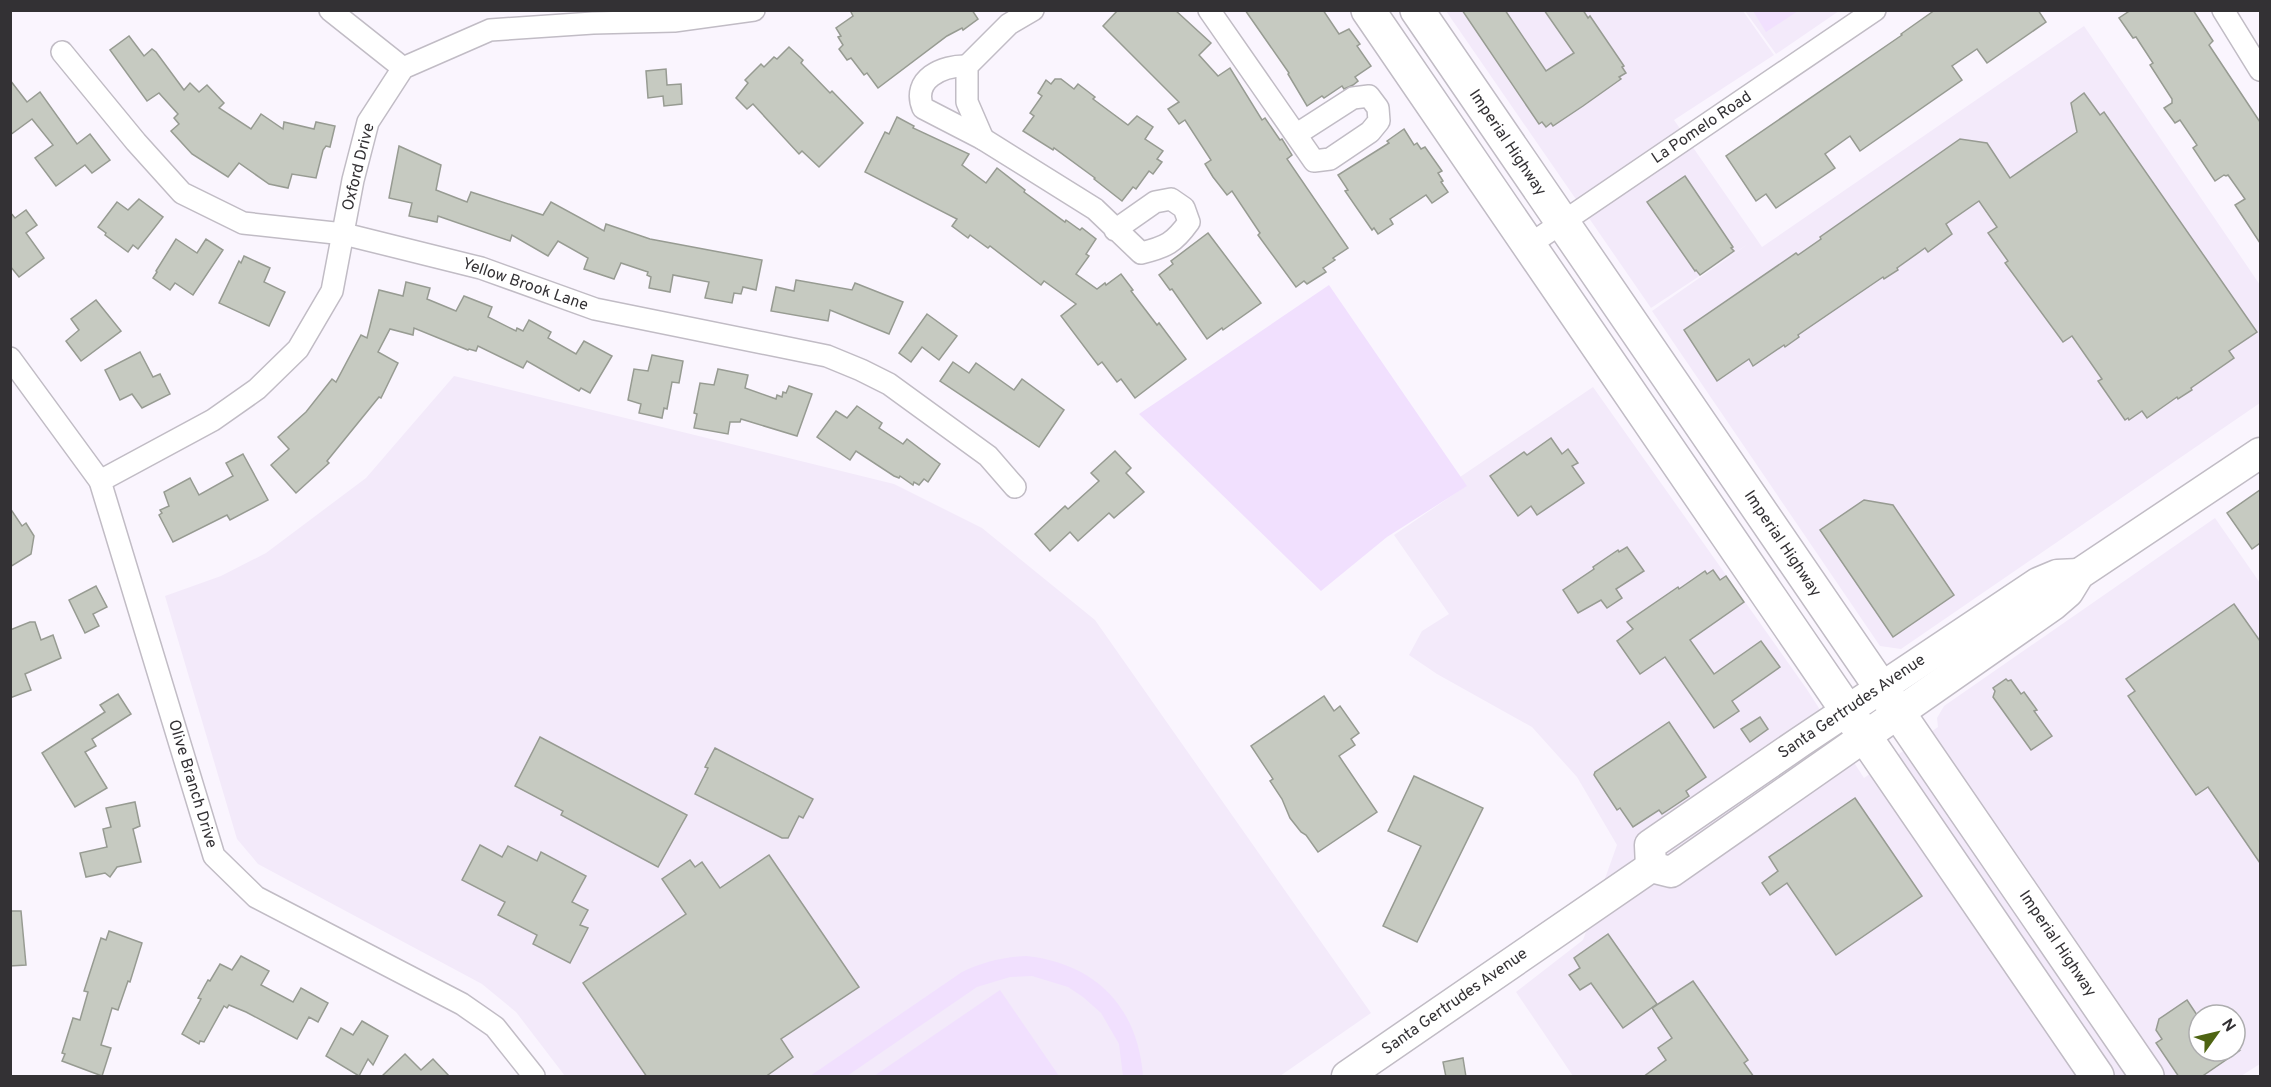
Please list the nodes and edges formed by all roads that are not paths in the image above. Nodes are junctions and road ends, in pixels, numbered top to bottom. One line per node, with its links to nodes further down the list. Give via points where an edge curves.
1 (330, 10): 13 (street)
2 (754, 10): 9 (street, via 674,21)
3 (1033, 10): 10 (street)
4 (1209, 10): 15 (street)
5 (1368, 10): 20 (main road)
6 (1417, 10): 17 (main road, Imperial Highway)
7 (1875, 10): 17 (street, La Pomelo Road)
8 (2226, 12): 14 (street)
9 (592, 16): 13 (street, via 490,30)
10 (1004, 17): 12 (street)
11 (62, 52): 19 (street, Yellow Brook Lane, via 182,193 243,223)
12 (967, 66): 16 (street, via 967,102); 16 (street, via 934,73 922,87 919,99 923,108)
13 (403, 68): 19 (street, Oxford Drive, via 368,122)
14 (2260, 70)
15 (1297, 134)
16 (983, 139): 18 (street, via 1095,209)
17 (1562, 222): 20 (street, La Pomelo Road); 22 (main road, Imperial Highway)
18 (1115, 230)
19 (344, 234): 25 (street, Oxford Drive, via 332,291 298,349 257,389 213,420); 26 (street, Yellow Brook Lane, via 481,268 595,309 827,356 888,384 988,456)
20 (1529, 245): 24 (main road)
21 (10, 358): 25 (street, Olive Branch Drive)
22 (1708, 435): 24 (main road); 27 (main road, Imperial Highway)
23 (2260, 453): 27 (main road, Santa Gertrudes Avenue, via 2079,574 2068,592 2053,605)
24 (1673, 458): 28 (main road)
25 (100, 481): 29 (street, Olive Branch Drive, via 214,856 256,897 462,1004 495,1027)
26 (1015, 487)
27 (1889, 700): 28 (main road, Santa Gertrudes Avenue); 32 (main road, Imperial Highway)
28 (1855, 724): 30 (main road, Santa Gertrudes Avenue, via 1762,810 1671,872 1651,867); 31 (main road)
29 (534, 1077)
30 (1347, 1077)
31 (2097, 1077)
32 (2147, 1077)

